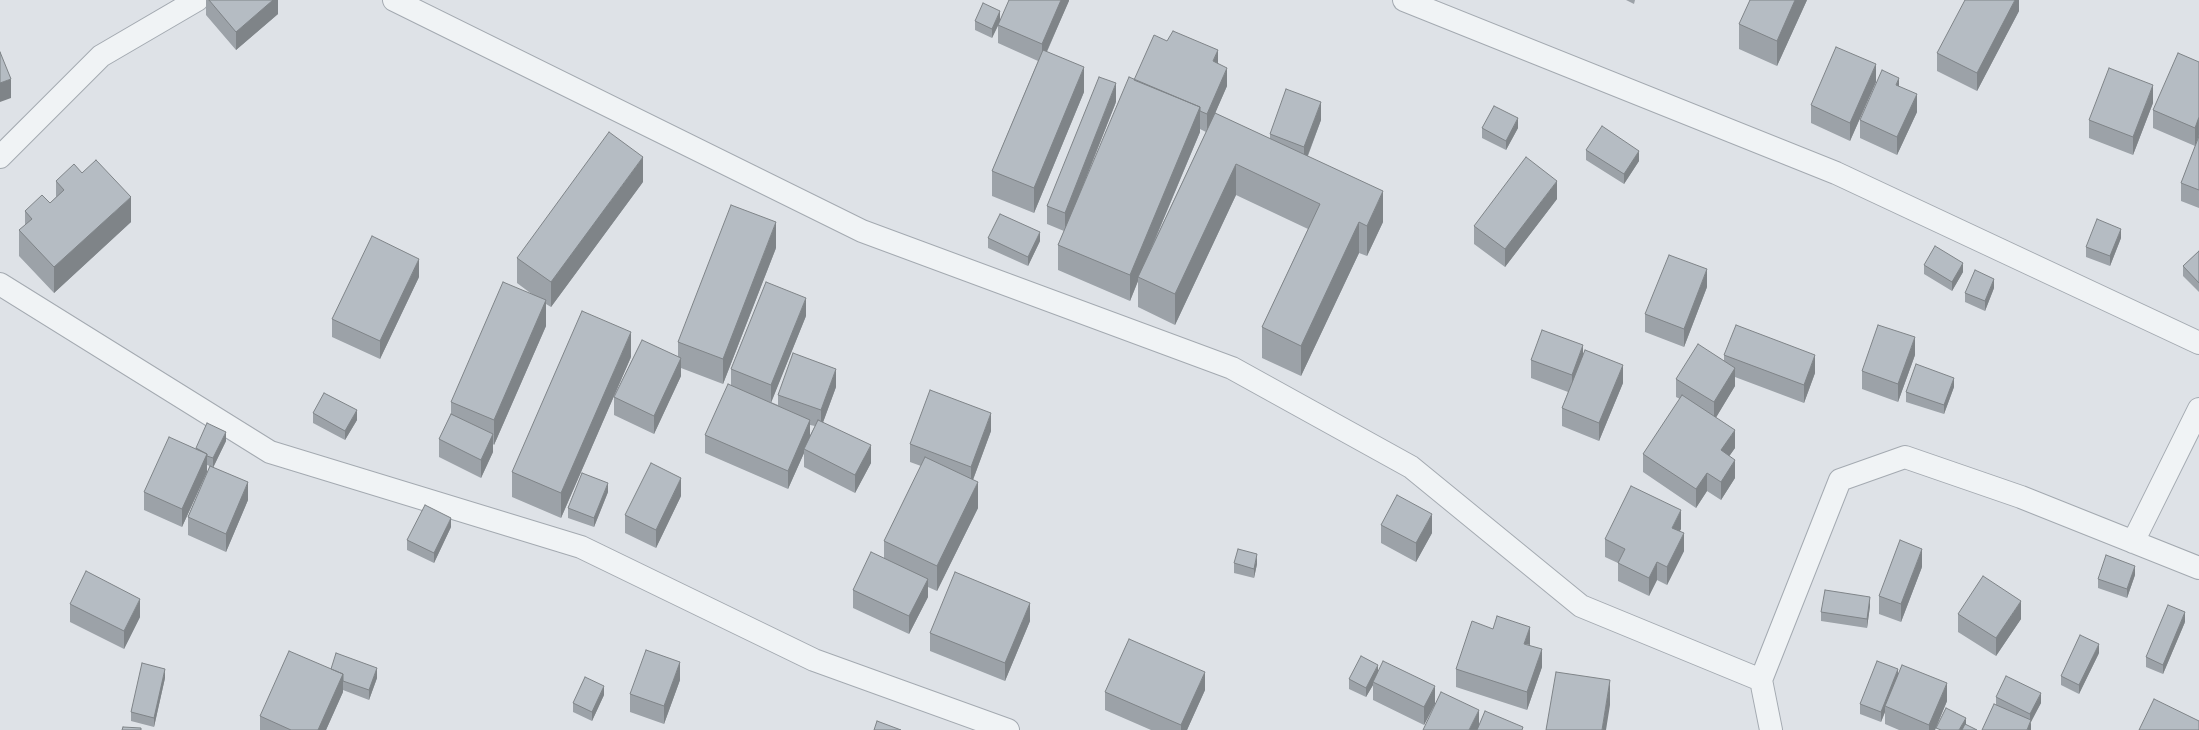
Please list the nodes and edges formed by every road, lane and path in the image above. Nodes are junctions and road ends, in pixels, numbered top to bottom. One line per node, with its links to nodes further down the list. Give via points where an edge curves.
1 (197, 0): 4 (street, via 101,56)
2 (394, 0): 10 (street, via 862,231 1232,368 1411,467 1581,606)
3 (1404, 0): 6 (street, via 1836,173)
4 (0, 156)
5 (0, 284): 11 (street, via 270,452 581,547 814,660)
6 (2199, 343)
7 (2199, 409): 8 (street)
8 (2133, 542): 9 (street); 10 (street, via 2021,497 1905,458 1840,480)
9 (2199, 568)
10 (1761, 680): 12 (street)
11 (1008, 730)
12 (1771, 730)

